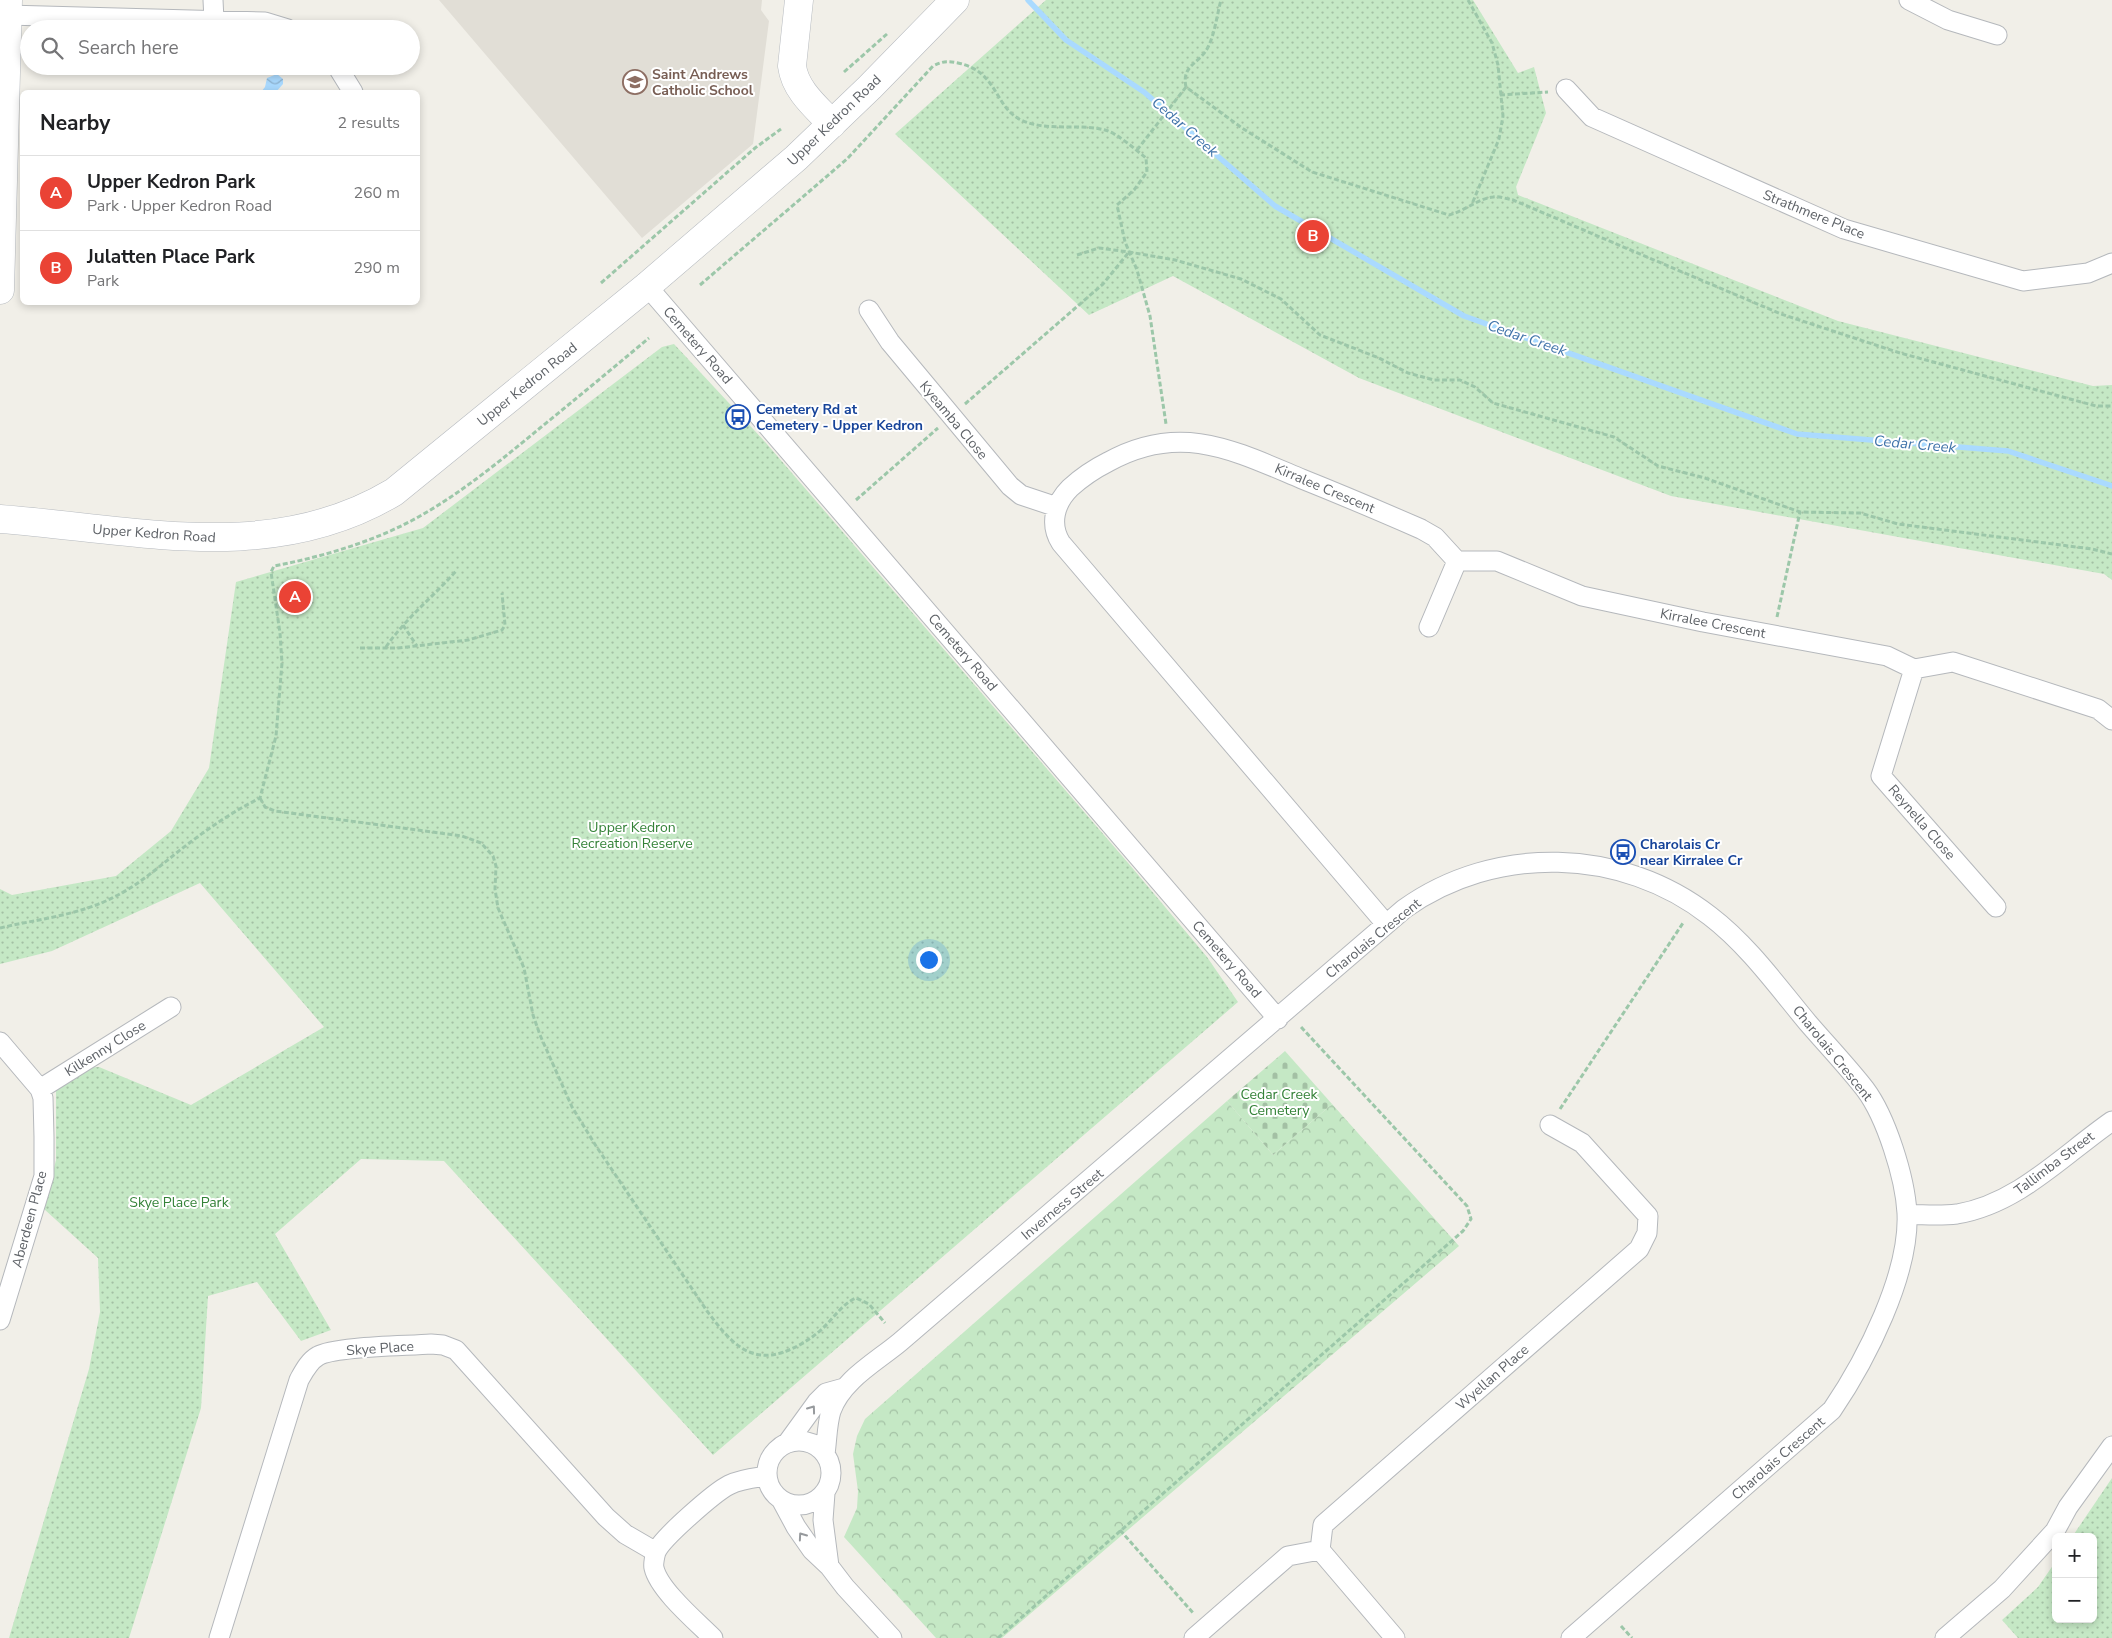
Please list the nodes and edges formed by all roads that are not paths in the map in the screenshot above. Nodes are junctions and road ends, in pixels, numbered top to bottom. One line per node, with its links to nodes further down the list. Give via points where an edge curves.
1 (213, 0): 6 (street)
2 (800, 0): 11 (main road, via 792,66 794,76 804,93)
3 (955, 0): 11 (main road, Upper Kedron Road)
4 (1910, 0): 7 (street, via 1948,20)
5 (7, 8): 6 (street); 14 (main road)
6 (214, 20)
7 (1997, 35)
8 (342, 75): 10 (street)
9 (1566, 89): 12 (street, Strathmere Place, via 1592,117 1844,229 2023,281 2088,273)
10 (353, 90)
11 (832, 124): 13 (main road, Upper Kedron Road)
12 (2112, 262)
13 (647, 286): 17 (main road, Upper Kedron Road, via 394,492 349,514 297,531 236,538 197,538); 25 (street, Cemetery Road)
14 (0, 290)
15 (869, 310): 16 (street, Kyeamba Close, via 890,342 951,417 1018,493)
16 (1057, 507): 18 (street, Kirralee Crescent, via 1072,487 1120,455 1141,447 1192,441 1255,459 1421,528 1435,536); 23 (street, via 1056,531 1064,547)
17 (0, 519)
18 (1457, 561): 19 (street); 20 (street, Kirralee Crescent, via 1497,560 1582,596 1886,656)
19 (1429, 627)
20 (1914, 669): 21 (street, via 1953,662 2098,709); 22 (street, Reynella Close, via 1881,776)
21 (2112, 720)
22 (1996, 907)
23 (1386, 924): 25 (street, Charolais Crescent); 30 (street, Charolais Crescent, via 1411,905 1453,882 1495,868 1527,863 1558,862 1611,868 1650,881 1682,897 1730,933 1866,1090 1889,1138)
24 (171, 1007): 27 (street, Kilkenny Close)
25 (1278, 1018): 32 (street, Inverness Street)
26 (0, 1042): 27 (street)
27 (40, 1089): 31 (street, Aberdeen Place, via 43,1098 44,1176)
28 (2112, 1120): 30 (street, Tallimba Street, via 2015,1193 1956,1214)
29 (1550, 1125): 39 (street, Wyellan Place, via 1582,1143 1648,1216 1647,1232 1639,1249 1322,1524)
30 (1907, 1214): 47 (street, Charolais Crescent, via 1902,1256 1889,1300 1858,1366 1832,1410)
31 (0, 1320)
32 (844, 1388): 33 (street, Inverness Street, one-way to 32, via 826,1393); 35 (street, Inverness Street, via 830,1413)
33 (788, 1442): 35 (street, via 812,1443); 36 (street, via 770,1457)
34 (2112, 1446): 48 (street, via 2068,1507 2055,1531 2002,1588)
35 (825, 1454): 37 (street, via 832,1475)
36 (767, 1476): 38 (street, via 773,1494); 40 (street, via 737,1481 728,1486 673,1532)
37 (825, 1493): 38 (street, via 804,1506); 41 (street, via 823,1520)
38 (782, 1501): 41 (street, one-way to 38, via 812,1550)
39 (1320, 1550): 42 (street, via 1288,1556); 46 (street)
40 (656, 1552): 43 (street, Skye Place, via 625,1534 606,1517 456,1350 431,1344 335,1351 318,1356 299,1380); 44 (street, via 654,1567 661,1581 677,1603)
41 (830, 1566): 45 (street, via 845,1588)
42 (1200, 1633)
43 (218, 1638)
44 (713, 1638)
45 (892, 1638)
46 (1395, 1638)
47 (1571, 1638)
48 (1945, 1638)

